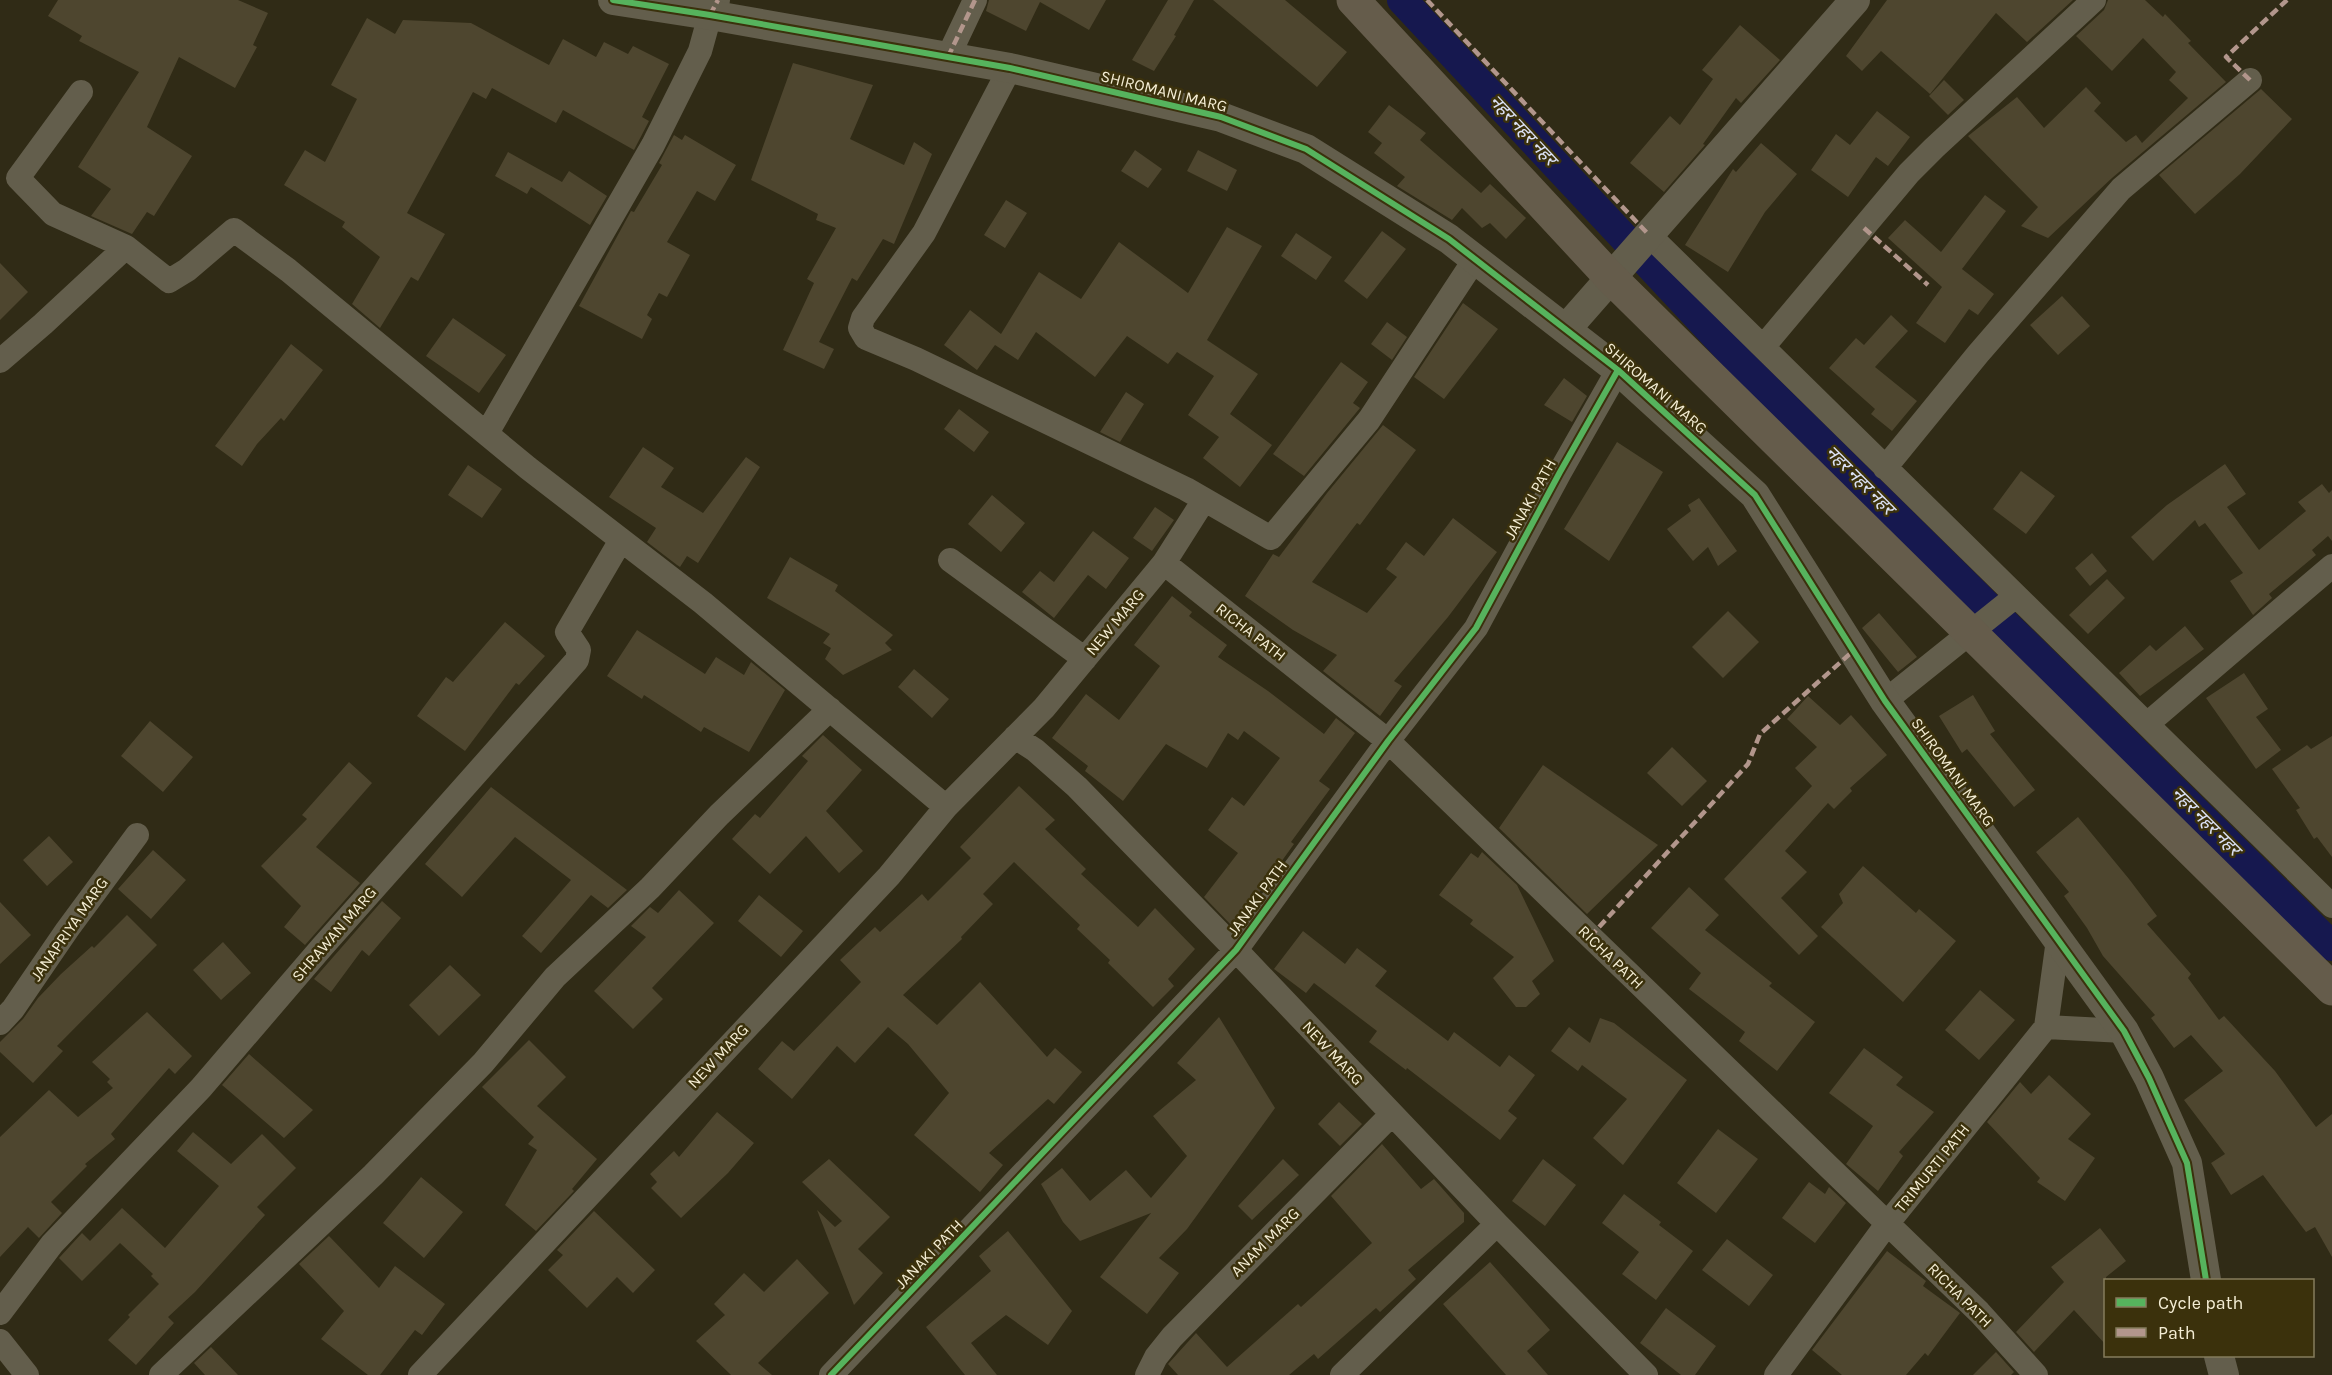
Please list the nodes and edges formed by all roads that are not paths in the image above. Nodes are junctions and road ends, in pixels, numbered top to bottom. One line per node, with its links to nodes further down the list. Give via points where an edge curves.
1 (613, 0): 6 (street, SHIROMANI MARG)
2 (975, 0): 7 (street)
3 (1353, 0): 12 (main road)
4 (1855, 0): 12 (street)
5 (2094, 0): 15 (street, via 1909,173)
6 (714, 7): 7 (street, SHIROMANI MARG); 18 (street, via 700,51 653,144)
7 (948, 57): 8 (street, SHIROMANI MARG)
8 (1010, 68): 13 (street, SHIROMANI MARG, via 1221,117 1306,149); 20 (street, via 924,233 863,318 860,328 866,338)
9 (2250, 80): 19 (street, via 2121,189 1978,354)
10 (81, 92): 11 (street, via 18,178 53,214)
11 (126, 247): 16 (street); 18 (street, via 169,281 234,230)
12 (1632, 253): 14 (street); 15 (street); 26 (main road)
13 (1475, 259): 14 (street, SHIROMANI MARG); 20 (street, via 1369,420 1271,538)
14 (1566, 329): 17 (street, SHIROMANI MARG)
15 (1763, 347): 19 (street)
16 (0, 361)
17 (1618, 370): 28 (street, SHIROMANI MARG, via 1755,495); 32 (street, JANAKI PATH, via 1476,628)
18 (487, 433): 21 (street)
19 (1886, 468): 25 (street)
20 (1204, 500): 23 (street, NEW MARG)
21 (621, 540): 29 (street); 46 (street, SHRAWAN MARG, via 567,632 579,650 577,660 201,1088 52,1244)
22 (951, 560): 27 (street)
23 (1164, 563): 27 (street, NEW MARG); 32 (street, RICHA PATH)
24 (2332, 566): 30 (street)
25 (2016, 596): 26 (street); 30 (street)
26 (1970, 632): 28 (street); 38 (main road)
27 (1085, 659): 31 (street, NEW MARG)
28 (1885, 701): 36 (street, SHIROMANI MARG)
29 (830, 709): 33 (street); 50 (street, via 555,977 483,1064 373,1175)
30 (2146, 724): 35 (street)
31 (1015, 737): 33 (street, NEW MARG); 37 (street, NEW MARG, via 1077,788)
32 (1388, 741): 37 (street, JANAKI PATH); 44 (street, RICHA PATH)
33 (946, 807): 51 (street, NEW MARG, via 889,876)
34 (137, 835): 39 (street, JANAPRIYA MARG)
35 (2332, 906)
36 (2058, 940): 40 (street); 41 (street, SHIROMANI MARG)
37 (1236, 950): 42 (street, NEW MARG); 52 (street, JANAKI PATH)
38 (2332, 989)
39 (0, 1023)
40 (2046, 1027): 41 (street); 44 (street, TRIMURTI PATH)
41 (2124, 1031): 45 (street, SHIROMANI MARG, via 2187,1163)
42 (1391, 1114): 43 (street, NEW MARG); 53 (street, ANAM MARG, via 1172,1337)
43 (1497, 1224): 54 (street); 55 (street, NEW MARG)
44 (1887, 1224): 56 (street, TRIMURTI PATH); 57 (street, RICHA PATH, via 1979,1312)
45 (2206, 1279)
46 (0, 1313)
47 (0, 1341): 49 (street)
48 (2219, 1357): 58 (street)
49 (27, 1375)
50 (161, 1375)
51 (420, 1375)
52 (831, 1375)
53 (1146, 1375)
54 (1342, 1375)
55 (1646, 1375)
56 (1776, 1375)
57 (2036, 1375)
58 (2224, 1375)

